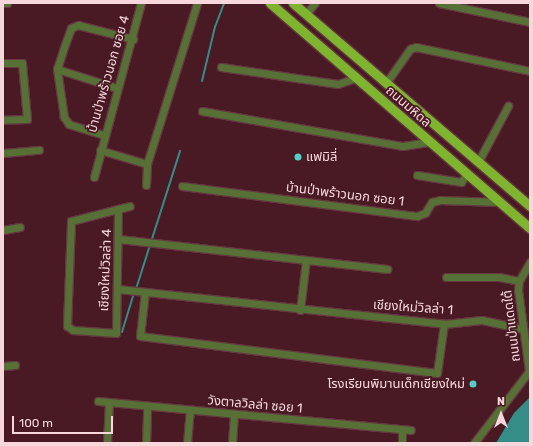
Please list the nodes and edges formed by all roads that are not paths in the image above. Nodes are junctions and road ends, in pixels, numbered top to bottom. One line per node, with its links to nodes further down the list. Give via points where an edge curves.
1 (3, 3): 2 (street)
2 (7, 3)
3 (141, 3): 12 (street, บ้านป่าพร้าวนอก ซอย 4)
4 (197, 3): 29 (street)
5 (270, 3): 17 (main road, ถนนมหิดล)
6 (293, 3): 10 (main road, ถนนมหิดล)
7 (310, 3): 10 (street)
8 (315, 3): 10 (street)
9 (439, 3): 11 (street)
10 (304, 13): 18 (main road, ถนนมหิดล)
11 (530, 22)
12 (133, 39): 15 (street, via 78,25 71,28); 19 (street, บ้านป่าพร้าวนอก ซอย 4)
13 (3, 63): 22 (street, via 22,63 27,119)
14 (221, 67): 17 (street, via 338,84)
15 (57, 69): 19 (street); 23 (street, via 64,117 69,124)
16 (530, 71): 18 (street, via 416,47 410,49)
17 (355, 78): 24 (main road, ถนนมหิดล)
18 (386, 83): 28 (main road, ถนนมหิดล)
19 (117, 88): 23 (street, บ้านป่าพร้าวนอก ซอย 4)
20 (508, 106): 28 (street)
21 (202, 111): 24 (street, via 403,146)
22 (3, 120)
23 (104, 135): 26 (street, บ้านป่าพร้าวนอก ซอย 4)
24 (428, 142): 30 (main road, ถนนมหิดล)
25 (39, 150): 27 (street)
26 (100, 150): 29 (street, บ้านป่าพร้าวนอก ซอย 4); 32 (street, บ้านป่าพร้าวนอก ซอย 4)
27 (3, 152)
28 (478, 162): 37 (main road, ถนนมหิดล)
29 (147, 164): 33 (street)
30 (467, 174): 31 (street, via 461,182); 35 (main road, ถนนมหิดล)
31 (417, 175)
32 (94, 178)
33 (146, 185)
34 (182, 186): 35 (street, บ้านป่าพร้าวนอก ซอย 1, via 417,216 425,213 432,202 440,200)
35 (499, 202): 40 (main road, ถนนมหิดล)
36 (130, 206): 38 (street)
37 (530, 206)
38 (118, 209): 42 (street, เชียงใหม่วิลล่า 4); 48 (street, เชียงใหม่วิลล่า 4, via 71,221 67,326 73,330 116,333)
39 (20, 227): 41 (street)
40 (530, 228)
41 (3, 230)
42 (120, 238): 43 (street); 48 (street, เชียงใหม่วิลล่า 4)
43 (306, 260): 45 (street); 50 (street)
44 (530, 262): 47 (street, ถนนป่าแดดใต้)
45 (387, 269)
46 (446, 277): 47 (street)
47 (519, 281): 52 (street, ถนนป่าแดดใต้)
48 (118, 289): 49 (street, เชียงใหม่วิลล่า 1)
49 (138, 291): 50 (street, เชียงใหม่วิลล่า 1); 51 (street, via 140,336 437,373)
50 (300, 310): 51 (street, เชียงใหม่วิลล่า 1)
51 (444, 324): 52 (street, เชียงใหม่วิลล่า 1, via 482,320)
52 (523, 329): 55 (street, ถนนป่าแดดใต้)
53 (14, 365): 54 (street)
54 (3, 366)
55 (530, 371): 68 (street, ถนนป่าแดดใต้)
56 (98, 401): 57 (street, วังตาลวิลล่า ซอย 1)
57 (109, 402): 58 (street, วังตาลวิลล่า ซอย 1); 63 (street)
58 (147, 407): 59 (street, วังตาลวิลล่า ซอย 1); 64 (street)
59 (190, 411): 60 (street, วังตาลวิลล่า ซอย 1); 65 (street)
60 (234, 416): 61 (street, วังตาลวิลล่า ซอย 1); 66 (street)
61 (402, 430): 62 (street, วังตาลวิลล่า ซอย 1); 67 (street)
62 (411, 430)
63 (107, 443)
64 (146, 443)
65 (188, 443)
66 (232, 443)
67 (402, 443)
68 (474, 443)

